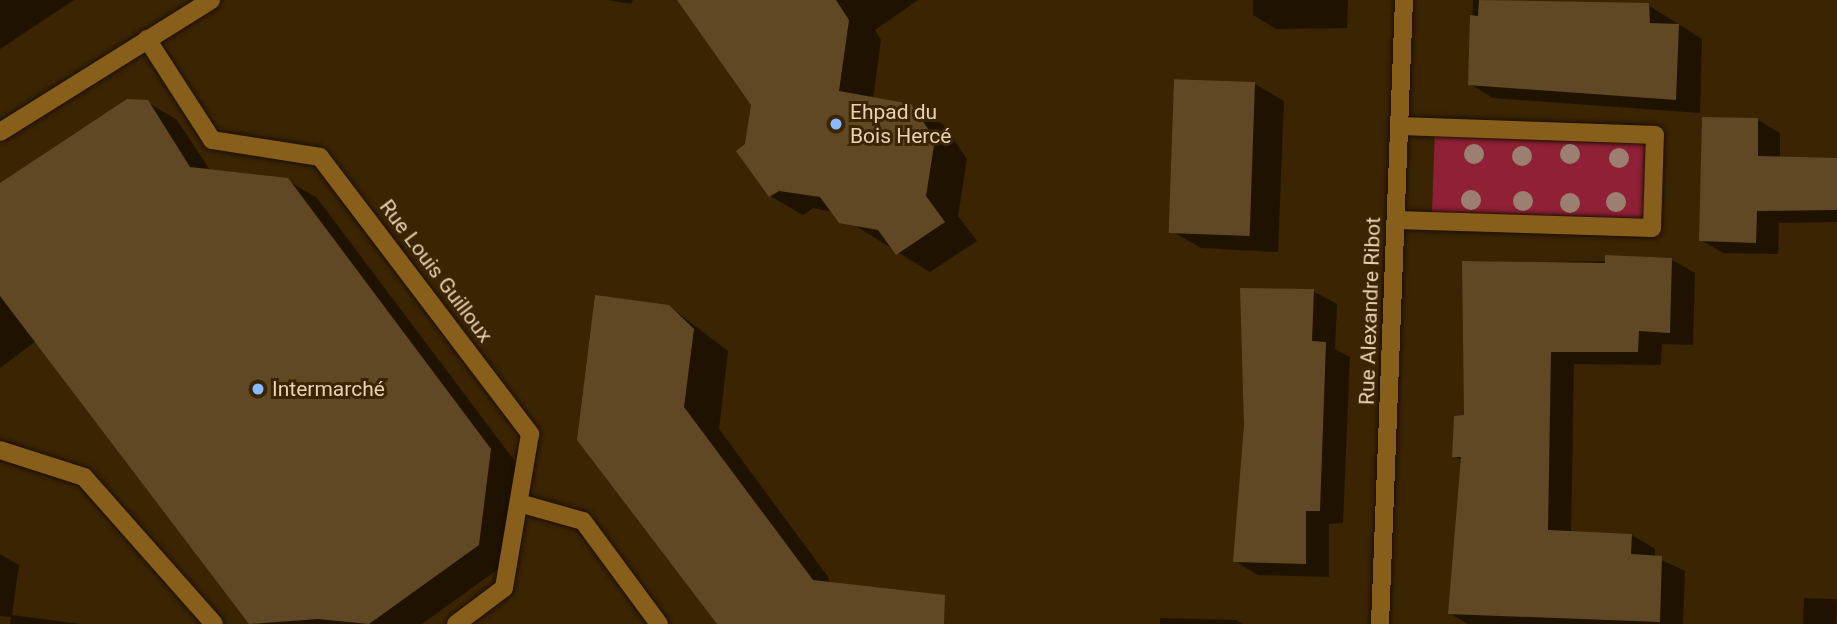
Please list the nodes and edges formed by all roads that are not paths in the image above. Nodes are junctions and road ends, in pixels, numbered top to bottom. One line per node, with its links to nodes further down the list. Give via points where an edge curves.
1 (211, 0): 3 (street)
2 (1404, 0): 4 (street, Rue Alexandre Ribot)
3 (147, 39): 5 (street); 8 (street, Rue Louis Guilloux, via 212,141 320,157 530,433)
4 (1401, 126): 6 (street, Rue Alexandre Ribot); 6 (street, via 1655,135 1653,201 1651,228)
5 (0, 132)
6 (1397, 220): 12 (street, Rue Alexandre Ribot)
7 (0, 450): 10 (street, via 84,477)
8 (519, 503): 9 (street, Rue Louis Guilloux, via 504,588); 11 (street, via 583,521)
9 (465, 622)
10 (214, 624)
11 (659, 624)
12 (1380, 624)

